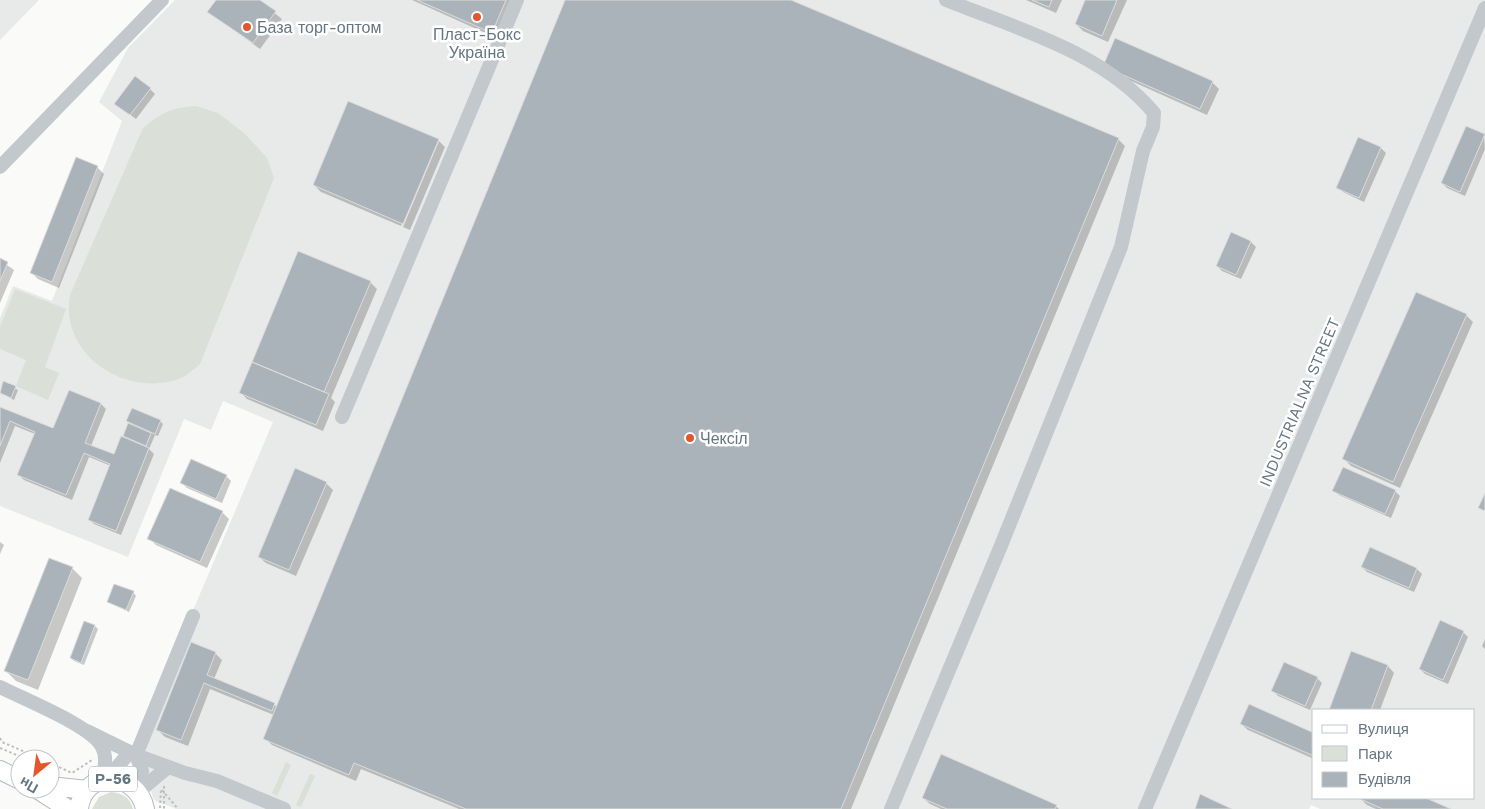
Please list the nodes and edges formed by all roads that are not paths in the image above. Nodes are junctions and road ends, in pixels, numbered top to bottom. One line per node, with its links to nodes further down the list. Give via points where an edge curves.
1 (162, 0): 5 (street)
2 (517, 0): 6 (street)
3 (946, 0): 20 (street, via 1085,57 1115,76 1154,113 1121,247)
4 (1485, 8): 21 (street, INDUSTRIALNA STREET)
5 (0, 167)
6 (342, 417)
7 (193, 616): 10 (street)
8 (0, 687): 9 (street)
9 (87, 730): 10 (street); 12 (street, via 103,749 105,768)
10 (133, 753): 11 (street); 12 (street); 14 (street, via 142,771)
11 (168, 767): 14 (street); 19 (street, via 217,781)
12 (98, 784): 13 (main road, Р-56); 14 (main road, Р-56, via 124,782); 17 (main road, Р-56, via 80,801)
13 (60, 786)
14 (138, 792): 18 (main road, Р-56)
15 (52, 799): 16 (main road)
16 (68, 809)
17 (79, 809)
18 (144, 809)
19 (284, 809)
20 (891, 809)
21 (1145, 809)

